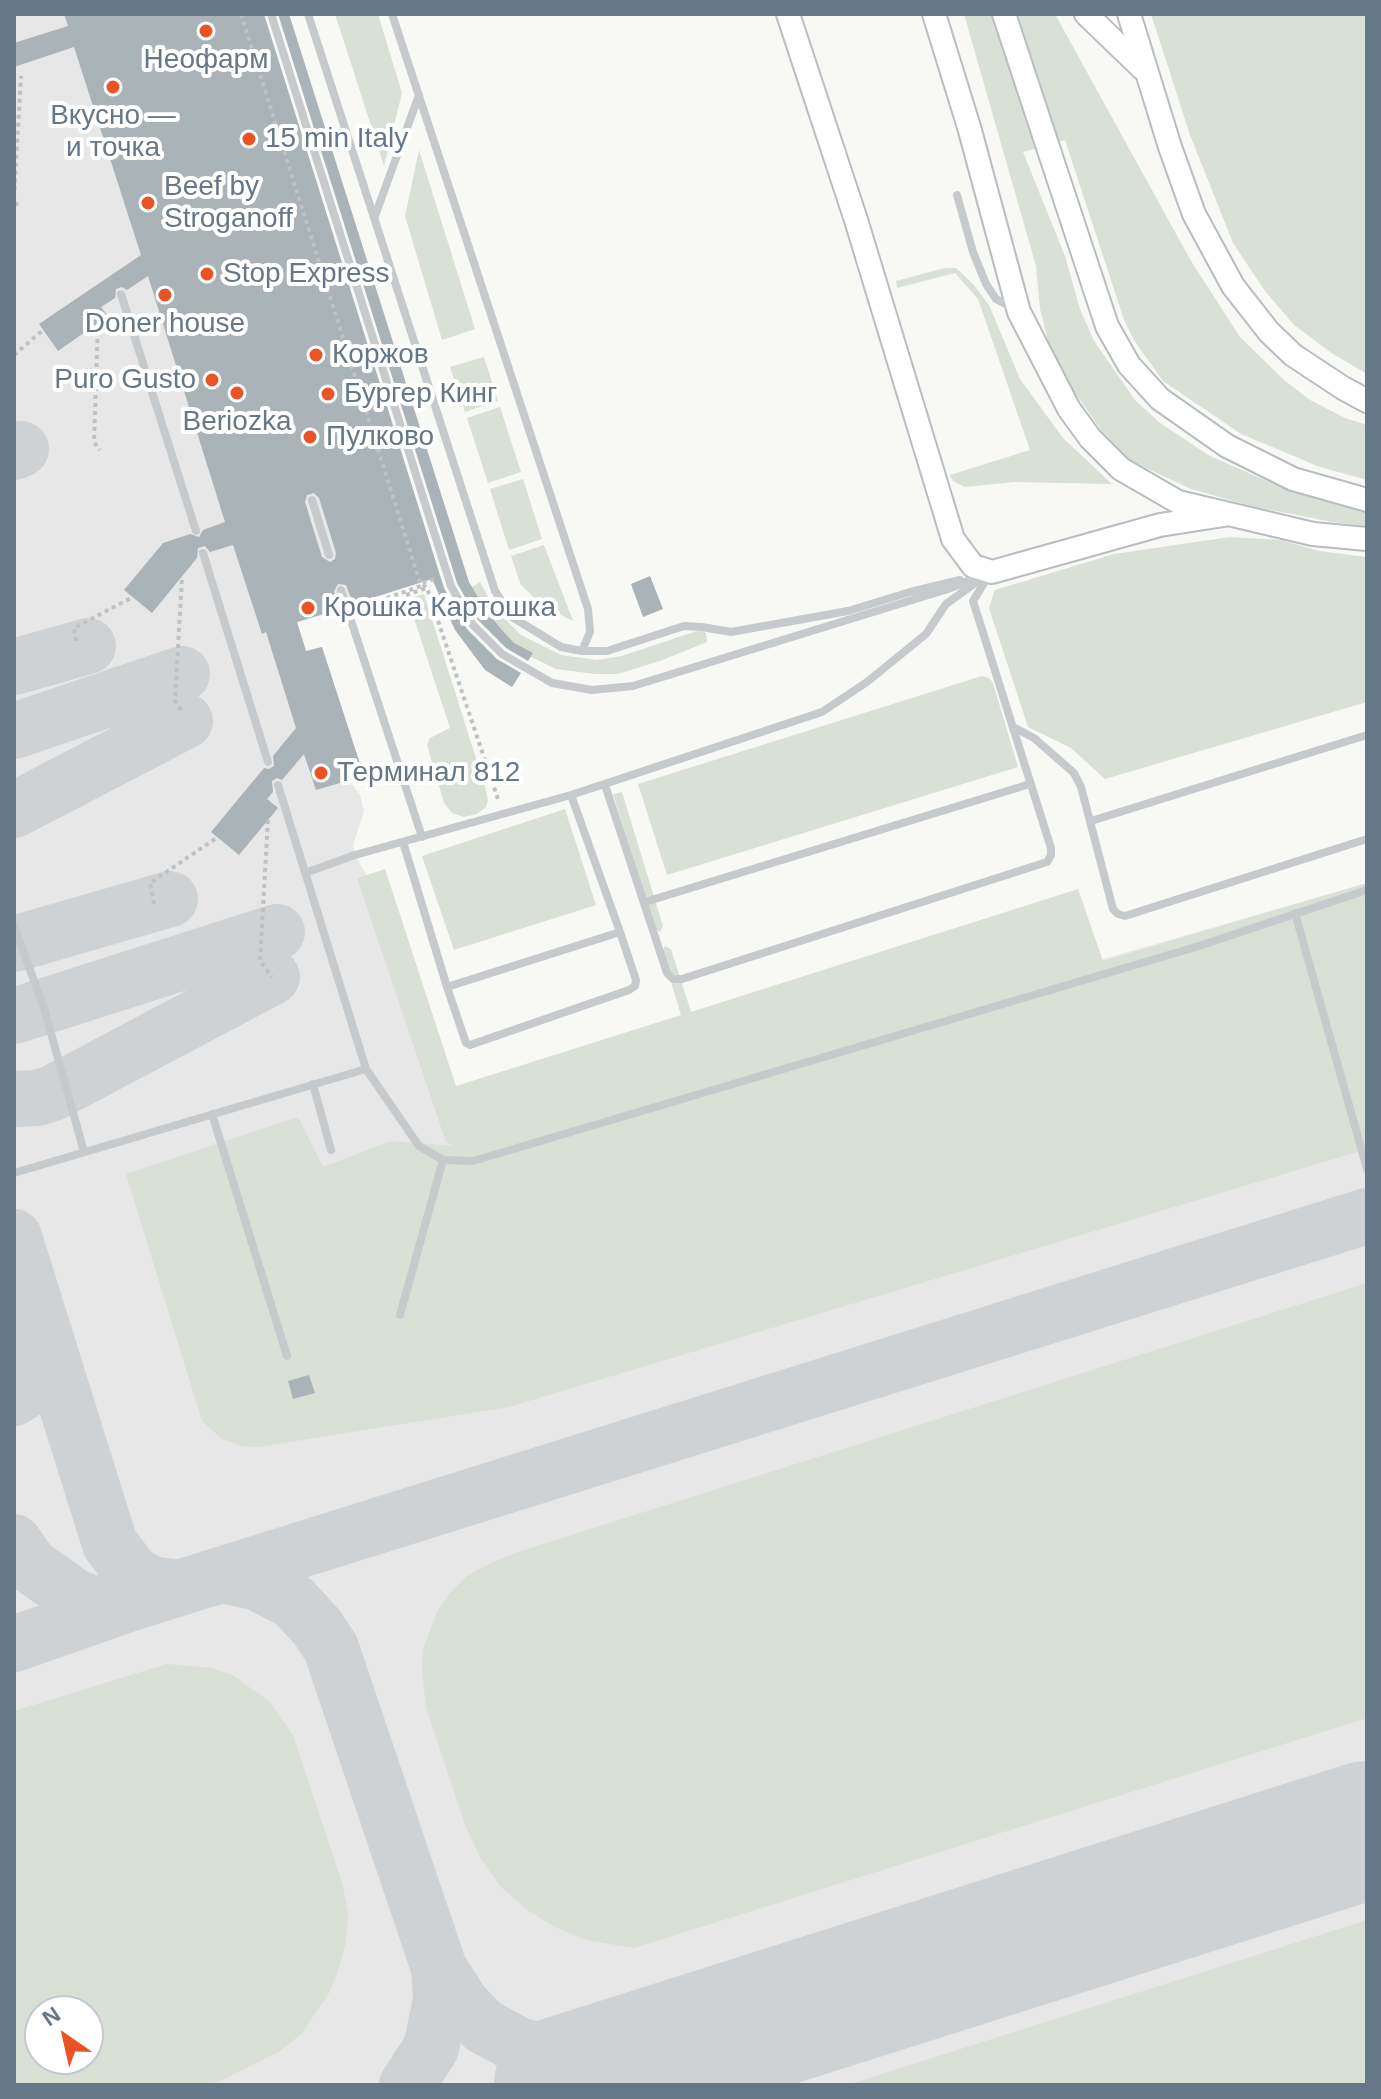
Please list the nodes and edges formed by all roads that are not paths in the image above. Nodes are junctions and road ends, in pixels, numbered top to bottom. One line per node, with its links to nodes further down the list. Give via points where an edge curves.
1 (271, 14): 23 (lane, via 451,586 472,624 502,654 552,683 592,690 633,686)
2 (308, 14): 12 (lane)
3 (392, 14): 10 (lane)
4 (788, 14): 23 (street, via 953,539 973,566)
5 (934, 14): 14 (street)
6 (1004, 14): 17 (street, via 1107,326 1129,365 1160,399 1227,446 1293,479)
7 (1129, 14): 9 (street)
8 (1087, 15): 9 (street)
9 (1147, 72): 15 (street, via 1194,214 1233,286 1293,355)
10 (419, 94): 12 (lane); 25 (lane, via 588,609 590,632)
11 (957, 195): 14 (lane, via 986,284 996,299)
12 (375, 216): 25 (lane, via 495,591 524,626 561,647)
13 (121, 294): 19 (lane)
14 (1019, 312): 18 (street, via 1069,409 1121,469 1178,502)
15 (1367, 401)
16 (312, 500): 22 (lane)
17 (1367, 500)
18 (1224, 515): 20 (street, via 1313,534); 23 (street, via 1160,525)
19 (196, 531)
20 (1367, 539)
21 (203, 553): 28 (lane)
22 (329, 555)
23 (992, 572): 25 (lane, via 848,611 731,632 684,626 607,651); 26 (lane, via 973,601); 31 (lane, via 946,604 926,634 822,712)
24 (341, 590): 34 (lane)
25 (582, 651)
26 (1015, 728): 29 (lane); 33 (lane, via 1074,773)
27 (1367, 735): 33 (lane)
28 (268, 762)
29 (1030, 784): 39 (lane); 39 (lane, via 1051,848 1047,862 682,979 667,973)
30 (278, 785): 37 (lane)
31 (605, 785): 32 (lane); 39 (lane)
32 (571, 795): 34 (lane); 42 (lane)
33 (1091, 821): 35 (lane, via 1113,909 1125,916)
34 (422, 837): 36 (lane)
35 (1367, 839)
36 (403, 842): 37 (lane); 43 (lane)
37 (305, 873): 44 (lane)
38 (1367, 890): 40 (lane)
39 (645, 902)
40 (1295, 913): 49 (lane, via 488,1157); 50 (lane)
41 (14, 926): 48 (lane, via 44,1008)
42 (620, 932): 43 (lane); 43 (lane, via 635,986 470,1045 462,1037)
43 (447, 987)
44 (366, 1069): 45 (lane); 49 (lane, via 419,1146)
45 (313, 1084): 46 (lane); 47 (lane)
46 (212, 1114): 48 (lane); 53 (lane)
47 (331, 1150)
48 (84, 1152): 51 (lane)
49 (443, 1160): 52 (lane)
50 (1367, 1169)
51 (14, 1173)
52 (400, 1315)
53 (287, 1356)

